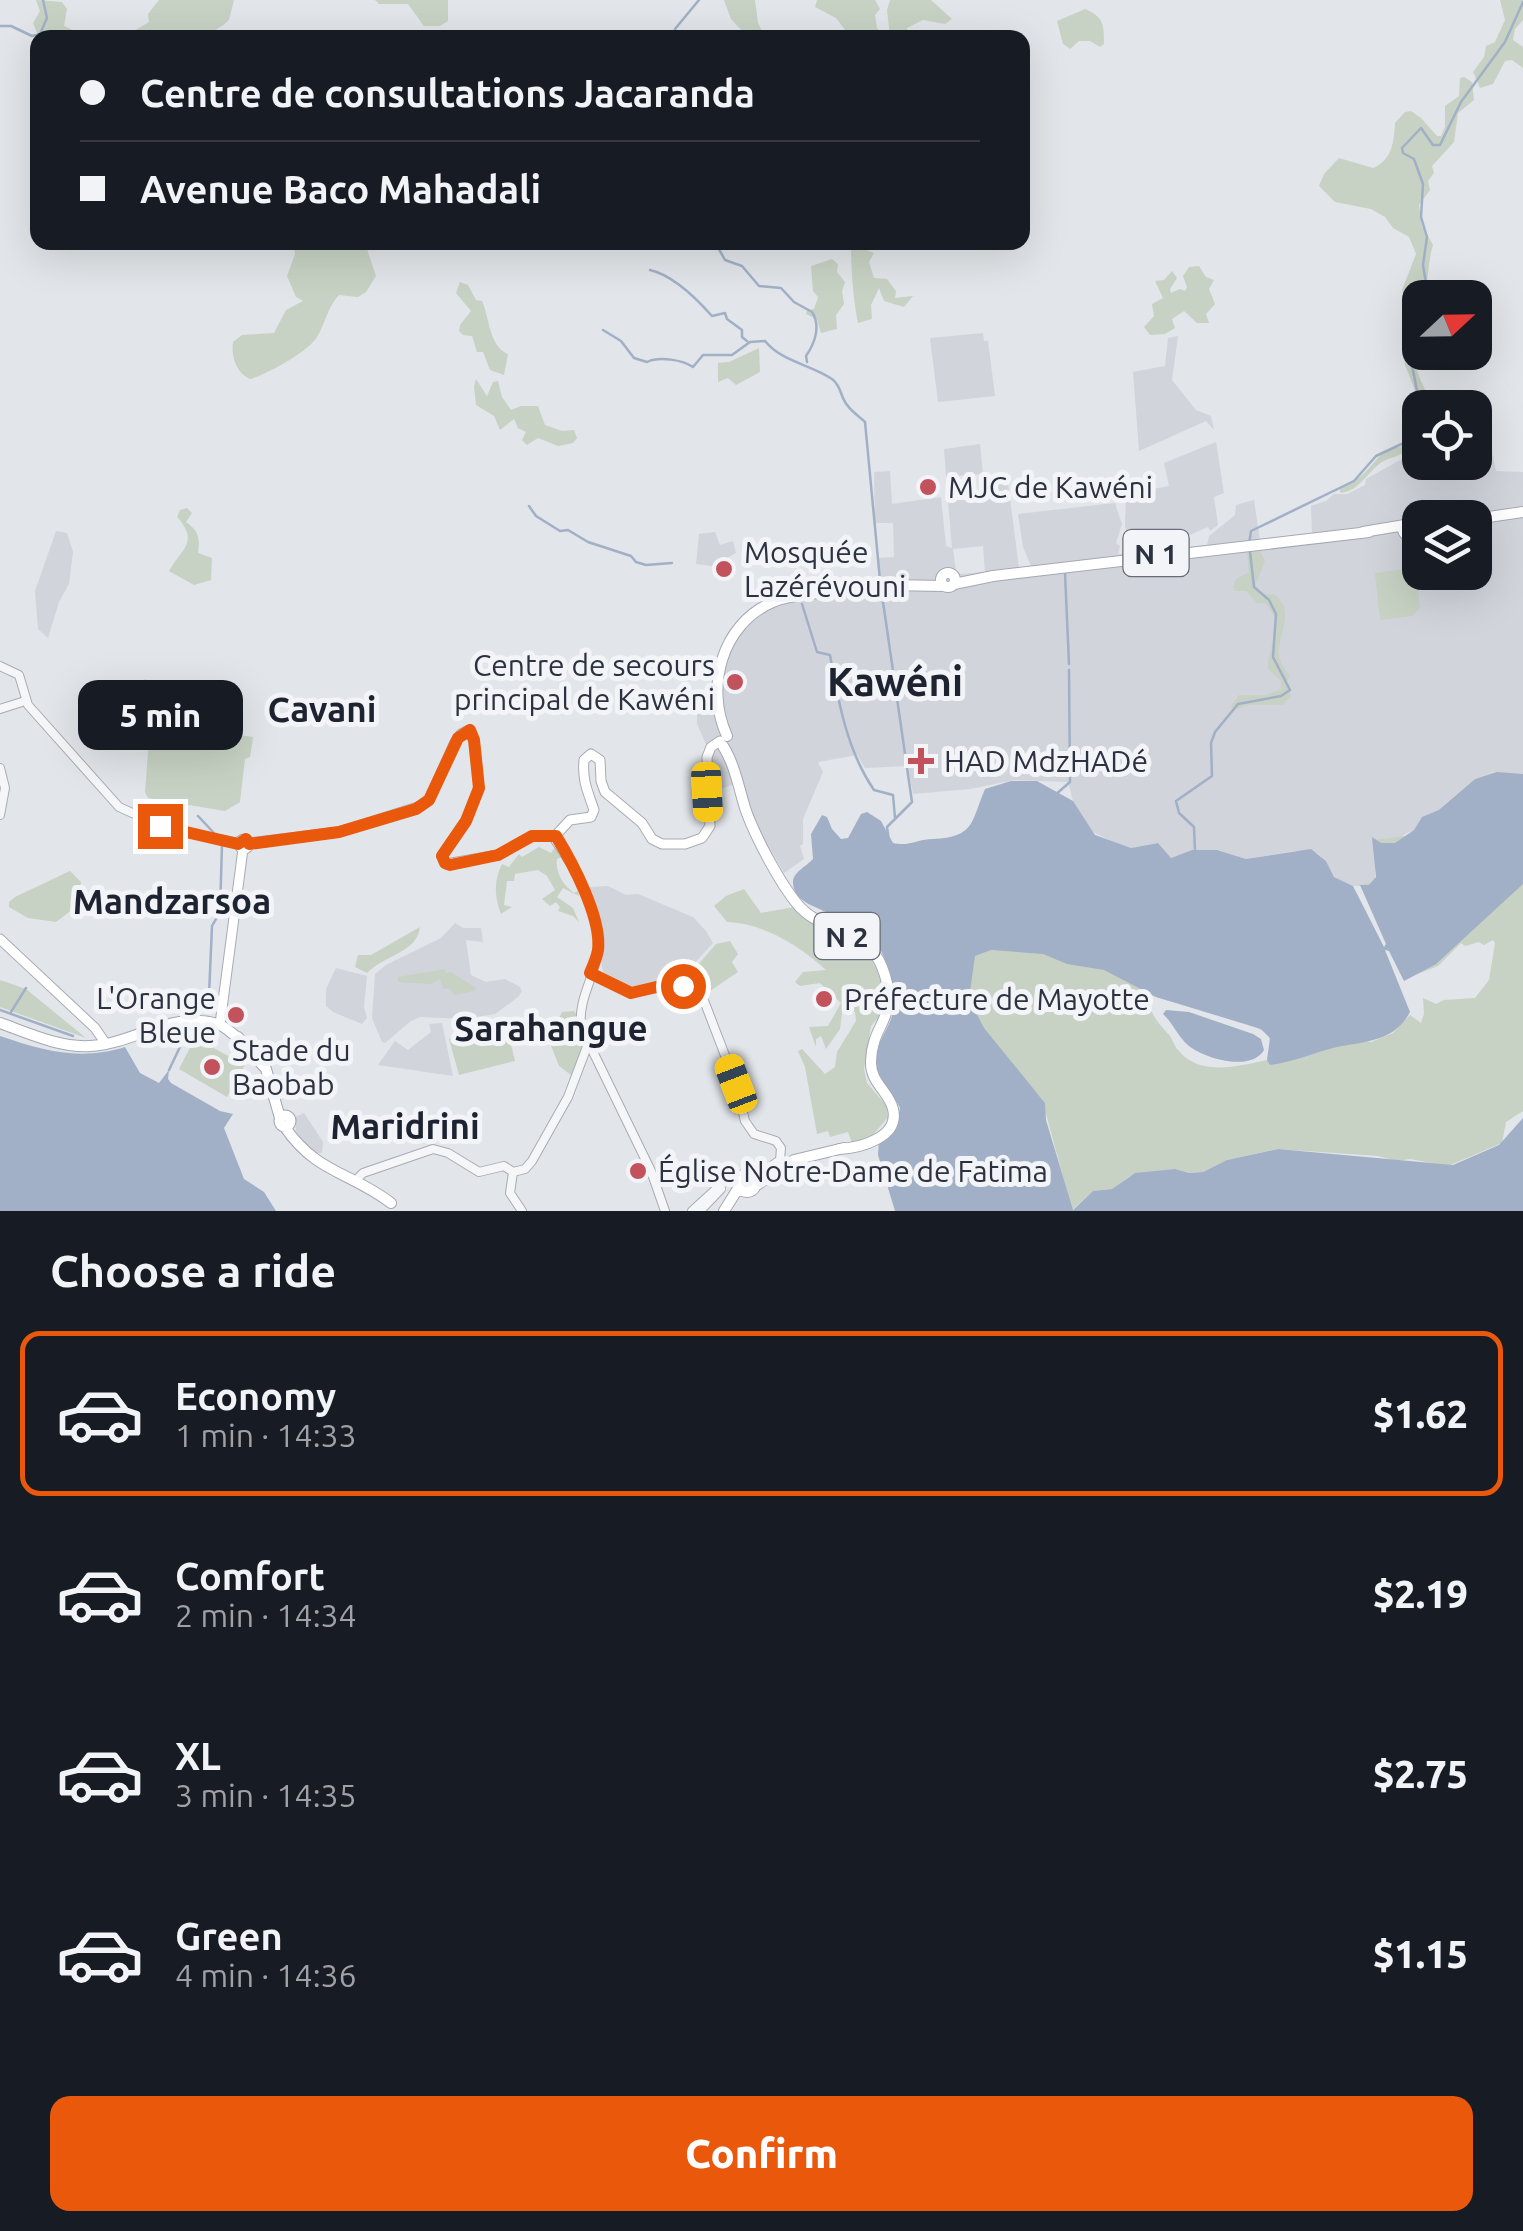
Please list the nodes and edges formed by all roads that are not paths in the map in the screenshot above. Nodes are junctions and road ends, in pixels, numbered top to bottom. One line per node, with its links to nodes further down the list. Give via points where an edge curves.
1 (1523, 514): 2 (main road)
2 (1492, 518)
3 (1402, 529): 7 (main road, N 1, via 885,586 767,606 724,652 716,694)
4 (0, 666): 5 (street, via 19,676)
5 (27, 703): 6 (street); 11 (street, via 129,814)
6 (0, 708)
7 (722, 742): 10 (main road, via 707,758 710,826 696,842 652,839 606,792 594,754 584,771 594,810 588,819 568,821); 22 (main road, N 2, via 749,817 794,900 808,915 867,946 882,966 890,1006 871,1070 893,1106 886,1130 868,1144 816,1153)
8 (0, 768): 9 (street)
9 (0, 815)
10 (556, 840): 11 (main road, via 532,836 498,855 445,863 442,856 466,821 480,781 470,730 458,738 429,800 416,809 339,832); 13 (street, via 592,912 598,947)
11 (243, 845): 15 (main road)
12 (0, 940): 16 (main road, via 90,1024)
13 (590, 973): 17 (street, via 580,1018); 22 (street, via 631,993 673,984 701,996 745,1122 780,1146 780,1160)
14 (0, 1024): 16 (main road, via 63,1044)
15 (220, 1024): 16 (main road, via 185,1020); 18 (main road, via 266,1069 293,1138)
16 (101, 1045)
17 (588, 1049): 20 (street, via 532,1161); 26 (street, via 656,1182)
18 (310, 1158): 21 (main road); 21 (main road)
19 (746, 1161): 22 (street)
20 (513, 1172): 21 (street, via 500,1166 478,1172 433,1149); 25 (street, via 510,1193)
21 (360, 1180): 23 (main road)
22 (751, 1180): 24 (main road, N 2); 27 (street, via 725,1181); 28 (street, via 725,1186)
23 (394, 1207)
24 (727, 1208)
25 (522, 1211)
26 (664, 1211)
27 (692, 1211)
28 (700, 1211)

